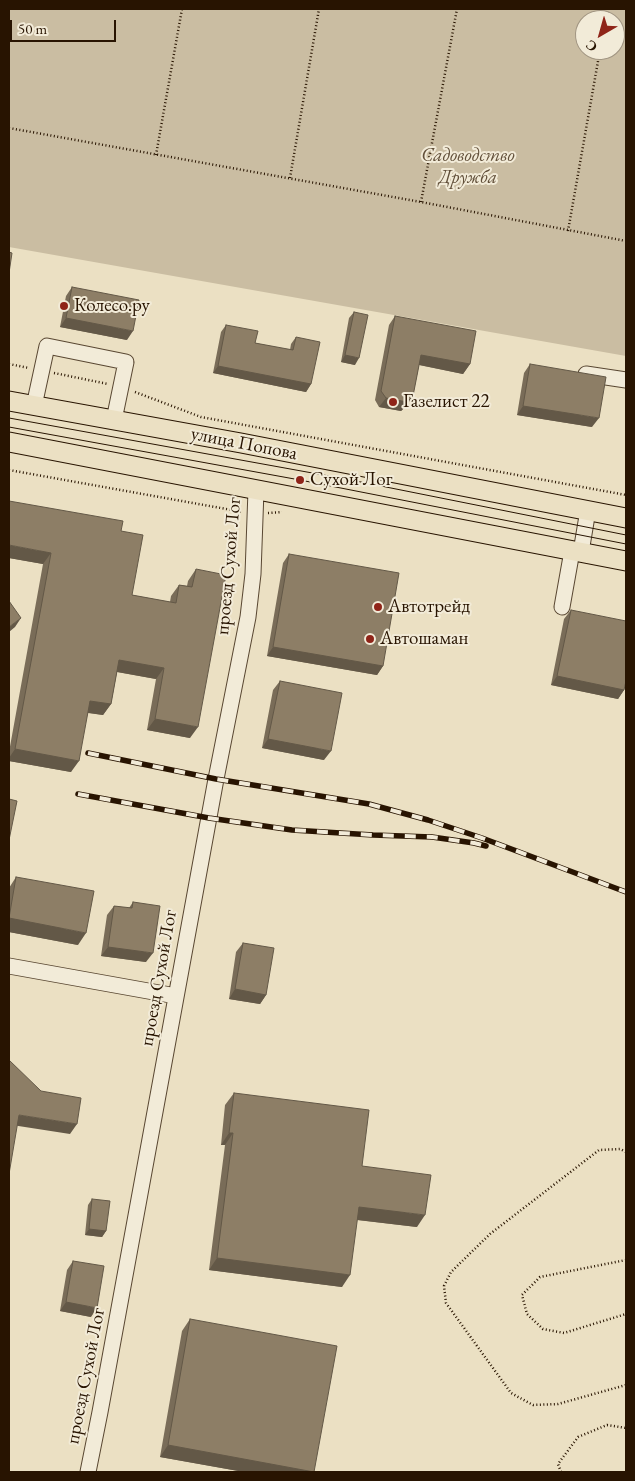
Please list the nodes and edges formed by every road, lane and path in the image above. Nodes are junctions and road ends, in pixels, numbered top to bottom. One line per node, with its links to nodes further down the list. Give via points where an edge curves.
1 (182, 9): 6 (path)
2 (319, 9): 7 (path)
3 (457, 9): 8 (path)
4 (598, 60): 9 (path)
5 (9, 128): 6 (path)
6 (156, 155): 7 (path)
7 (290, 178): 8 (path)
8 (421, 202): 9 (path)
9 (568, 231): 10 (path)
10 (626, 241)
11 (9, 364): 12 (path)
12 (42, 371): 15 (path); 15 (street, via 47,346 56,347 126,362); 17 (street)
13 (571, 371): 14 (street)
14 (626, 380)
15 (121, 387): 18 (street); 22 (path, via 202,417)
16 (9, 401): 17 (main road, улица Попова)
17 (34, 406): 18 (main road, улица Попова)
18 (114, 420): 23 (main road, улица Попова)
19 (9, 442): 21 (main road)
20 (9, 470): 24 (path)
21 (256, 490): 24 (street, проезд Сухой Лог); 26 (main road)
22 (626, 495)
23 (588, 510): 25 (main road, улица Попова); 26 (street)
24 (255, 514): 30 (street, проезд Сухой Лог, via 248,617)
25 (626, 516)
26 (576, 552): 27 (main road); 28 (street)
27 (626, 561)
28 (562, 607)
29 (9, 966): 30 (street)
30 (176, 996): 36 (street, проезд Сухой Лог)
31 (626, 1152): 34 (path, via 620,1149 599,1150 490,1234 451,1272 444,1286 446,1303 511,1393 533,1405 558,1404)
32 (626, 1260): 33 (path, via 540,1277 522,1295 526,1314 543,1328 564,1333)
33 (626, 1314)
34 (626, 1385)
35 (626, 1428): 37 (path, via 607,1425 578,1437 558,1464)
36 (88, 1472)
37 (561, 1472)

